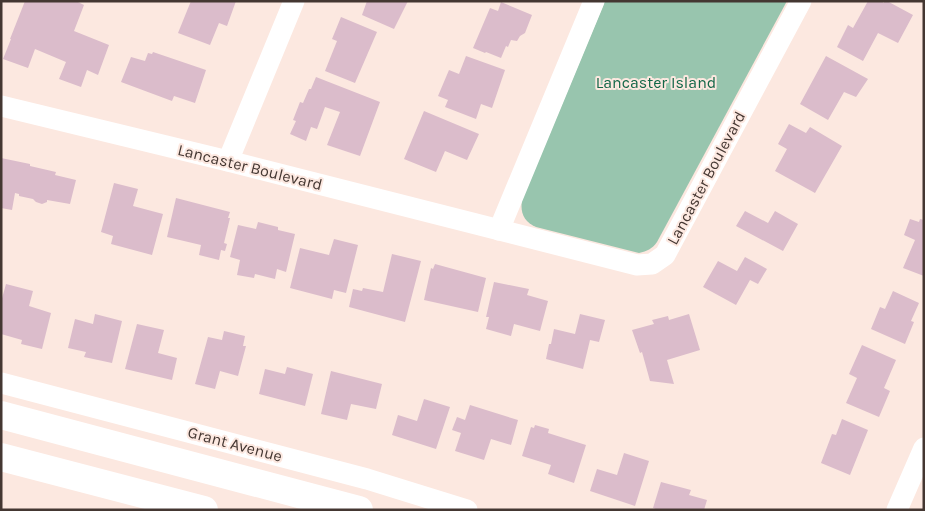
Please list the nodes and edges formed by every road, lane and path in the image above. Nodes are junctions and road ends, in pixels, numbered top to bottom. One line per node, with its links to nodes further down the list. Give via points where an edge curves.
1 (294, 1): 5 (street)
2 (594, 1): 6 (street)
3 (801, 1): 6 (street, Lancaster Boulevard, via 664,255 652,264 637,265)
4 (1, 106): 5 (street, Lancaster Boulevard)
5 (228, 161): 6 (street, Lancaster Boulevard)
6 (499, 230)
7 (1, 383): 13 (street, Grant Avenue, via 367,478)
8 (1, 415): 12 (main road, Grant Avenue)
9 (924, 448): 14 (street)
10 (1, 457): 11 (main road)
11 (204, 510)
12 (359, 510)
13 (467, 510)
14 (897, 510)

